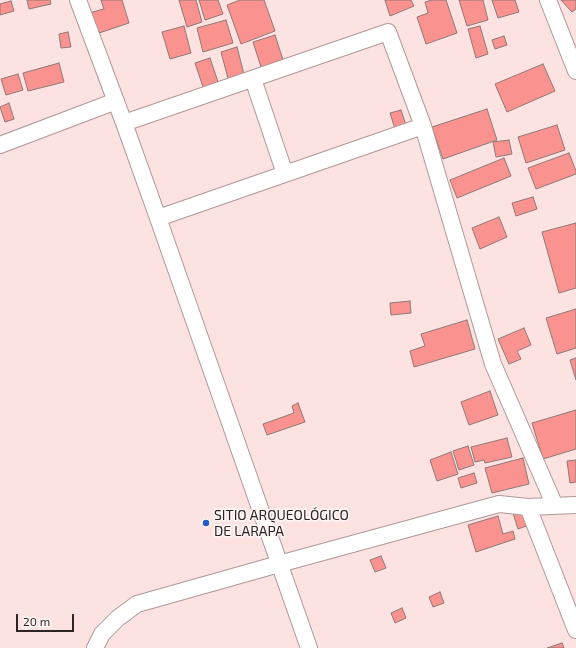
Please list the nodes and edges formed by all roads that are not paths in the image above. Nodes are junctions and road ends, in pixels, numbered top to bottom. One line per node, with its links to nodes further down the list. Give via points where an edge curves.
1 (78, 0): 5 (street)
2 (548, 0): 3 (street)
3 (576, 71)
4 (253, 79): 6 (street); 7 (street, via 388,32); 9 (street)
5 (116, 101): 6 (street); 8 (street)
6 (124, 123): 10 (street)
7 (423, 126): 9 (street); 12 (street, via 493,364)
8 (0, 144)
9 (285, 174): 10 (street)
10 (158, 218): 14 (street)
11 (576, 505): 12 (street)
12 (555, 506): 13 (street)
13 (528, 507): 14 (street, via 499,504); 15 (street)
14 (279, 564): 16 (street, via 137,604 102,634); 17 (street)
15 (576, 630)
16 (95, 648)
17 (309, 648)

